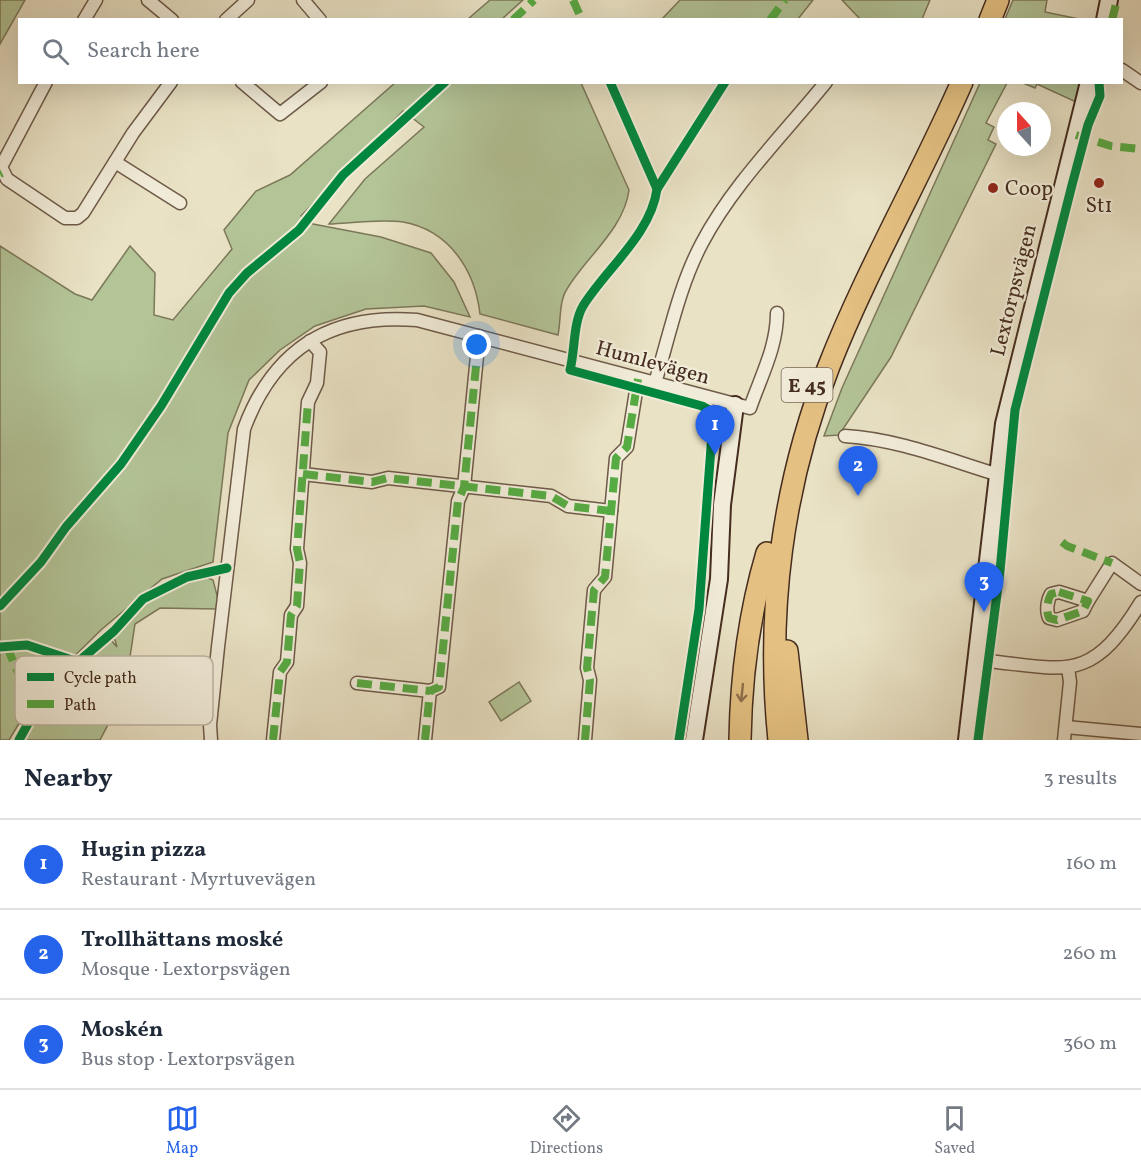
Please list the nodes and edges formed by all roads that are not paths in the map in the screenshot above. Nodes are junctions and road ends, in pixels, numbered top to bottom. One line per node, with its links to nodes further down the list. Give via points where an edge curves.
1 (96, 0): 8 (street)
2 (148, 0): 9 (street)
3 (248, 0): 10 (street)
4 (303, 0): 11 (street)
5 (983, 0): 12 (highway)
6 (998, 0): 13 (highway)
7 (1109, 0): 14 (street)
8 (85, 18)
9 (170, 18)
10 (228, 18)
11 (318, 18)
12 (976, 18)
13 (991, 18)
14 (1105, 18)
15 (1123, 71): 16 (street)
16 (1141, 83)
17 (45, 84): 25 (street, via 1,167 7,179 65,218 77,218)
18 (170, 84): 25 (street)
19 (245, 84): 20 (street, via 280,114)
20 (318, 84)
21 (824, 84): 31 (street, via 737,190 700,245)
22 (947, 84): 38 (highway, E 45, via 805,390 782,470)
23 (961, 84): 38 (highway, E 45, via 829,366)
24 (1088, 84): 35 (street, Lextorpsvägen, via 1012,386)
25 (115, 162): 26 (street)
26 (180, 203)
27 (777, 313): 32 (street, via 771,355 750,408)
28 (479, 336): 29 (street, Humlevägen, via 417,320 387,318 361,320); 30 (street, Humlevägen); 36 (street)
29 (310, 341): 34 (street, via 320,352 317,383 308,402); 46 (street, Humlevägen, via 267,381 244,429)
30 (638, 379): 31 (street, Humlevägen); 37 (street, via 627,447 616,458)
31 (655, 383): 32 (street, Humlevägen)
32 (735, 405): 54 (street, via 722,505 718,590)
33 (845, 436): 35 (street, via 898,444)
34 (303, 474): 36 (street); 51 (street, via 297,606 291,615 287,662 280,672)
35 (999, 475): 42 (street, Lextorpsvägen)
36 (464, 487): 37 (street, via 551,496 568,506); 45 (street, via 458,501 439,687)
37 (611, 511): 53 (street, via 605,577 594,590)
38 (774, 551): 55 (highway, one-way to 55, via 750,624); 56 (highway, E 45, via 760,648); 57 (highway, E 45); 58 (highway)
39 (1141, 584): 40 (street, via 1112,563)
40 (1088, 601)
41 (1141, 602): 43 (street, via 1118,638 1100,655)
42 (978, 660): 43 (street); 59 (street, Lextorpsvägen)
43 (1068, 667): 48 (street)
44 (357, 683): 45 (street)
45 (430, 691): 52 (street)
46 (213, 695)
47 (210, 725): 50 (street, Humlevägen)
48 (1066, 727): 49 (street); 60 (street)
49 (1141, 734)
50 (211, 740)
51 (273, 740)
52 (424, 740)
53 (585, 740)
54 (694, 740)
55 (740, 740)
56 (765, 740)
57 (779, 740)
58 (797, 740)
59 (967, 740)
60 (1064, 740)

